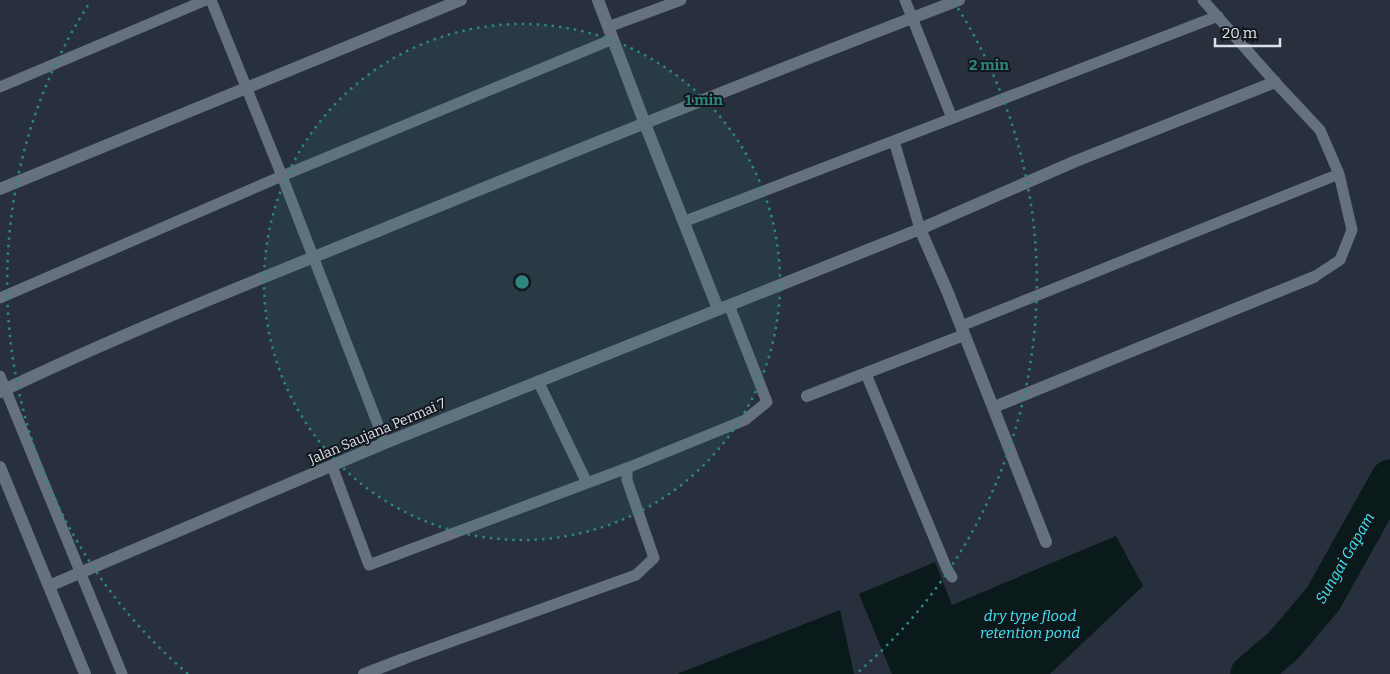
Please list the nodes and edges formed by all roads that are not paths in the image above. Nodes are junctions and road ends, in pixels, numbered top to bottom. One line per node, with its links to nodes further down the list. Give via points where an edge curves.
1 (206, 0): 13 (lane)
2 (211, 0): 14 (lane)
3 (461, 0): 14 (street)
4 (598, 0): 11 (street)
5 (681, 0): 11 (lane)
6 (905, 0): 10 (lane)
7 (959, 0): 10 (street)
8 (1203, 0): 9 (lane)
9 (1218, 16): 12 (lane); 15 (lane)
10 (912, 18): 15 (lane); 16 (street)
11 (611, 33): 16 (street); 19 (lane)
12 (1275, 82): 18 (lane, via 1320,130); 22 (street, Jalan Saujana Permai 7, via 1076,161)
13 (0, 87)
14 (247, 88): 19 (lane); 20 (street)
15 (952, 118): 17 (lane)
16 (645, 124): 21 (street); 23 (street)
17 (894, 141): 21 (lane); 22 (lane)
18 (1339, 174): 24 (lane, via 1352,230 1340,260); 27 (lane)
19 (282, 176): 23 (lane); 25 (lane)
20 (0, 189)
21 (683, 222): 26 (street)
22 (920, 230): 26 (street, Jalan Saujana Permai 7); 27 (street)
23 (314, 257): 31 (street, via 161,320); 34 (lane)
24 (1314, 277): 33 (street)
25 (0, 298)
26 (724, 307): 30 (street, Jalan Saujana Permai 7); 37 (lane, via 766,402 745,420)
27 (963, 331): 28 (street); 33 (street)
28 (866, 374): 32 (street); 41 (lane)
29 (0, 376): 31 (lane)
30 (538, 381): 34 (street, Jalan Saujana Permai 7); 38 (lane)
31 (3, 391): 40 (lane)
32 (807, 396)
33 (994, 407): 39 (street)
34 (386, 443): 35 (street, Jalan Saujana Permai 7)
35 (332, 466): 38 (lane, via 369,564); 40 (street, Jalan Saujana Permai 7)
36 (0, 467): 42 (street)
37 (628, 468): 38 (lane); 43 (lane, via 627,480 654,558 636,575)
38 (587, 483)
39 (1046, 542)
40 (81, 574): 42 (street, Jalan Saujana Permai 7); 45 (lane)
41 (952, 577)
42 (49, 586): 44 (street)
43 (403, 659): 46 (street)
44 (85, 674)
45 (122, 674)
46 (364, 674)

